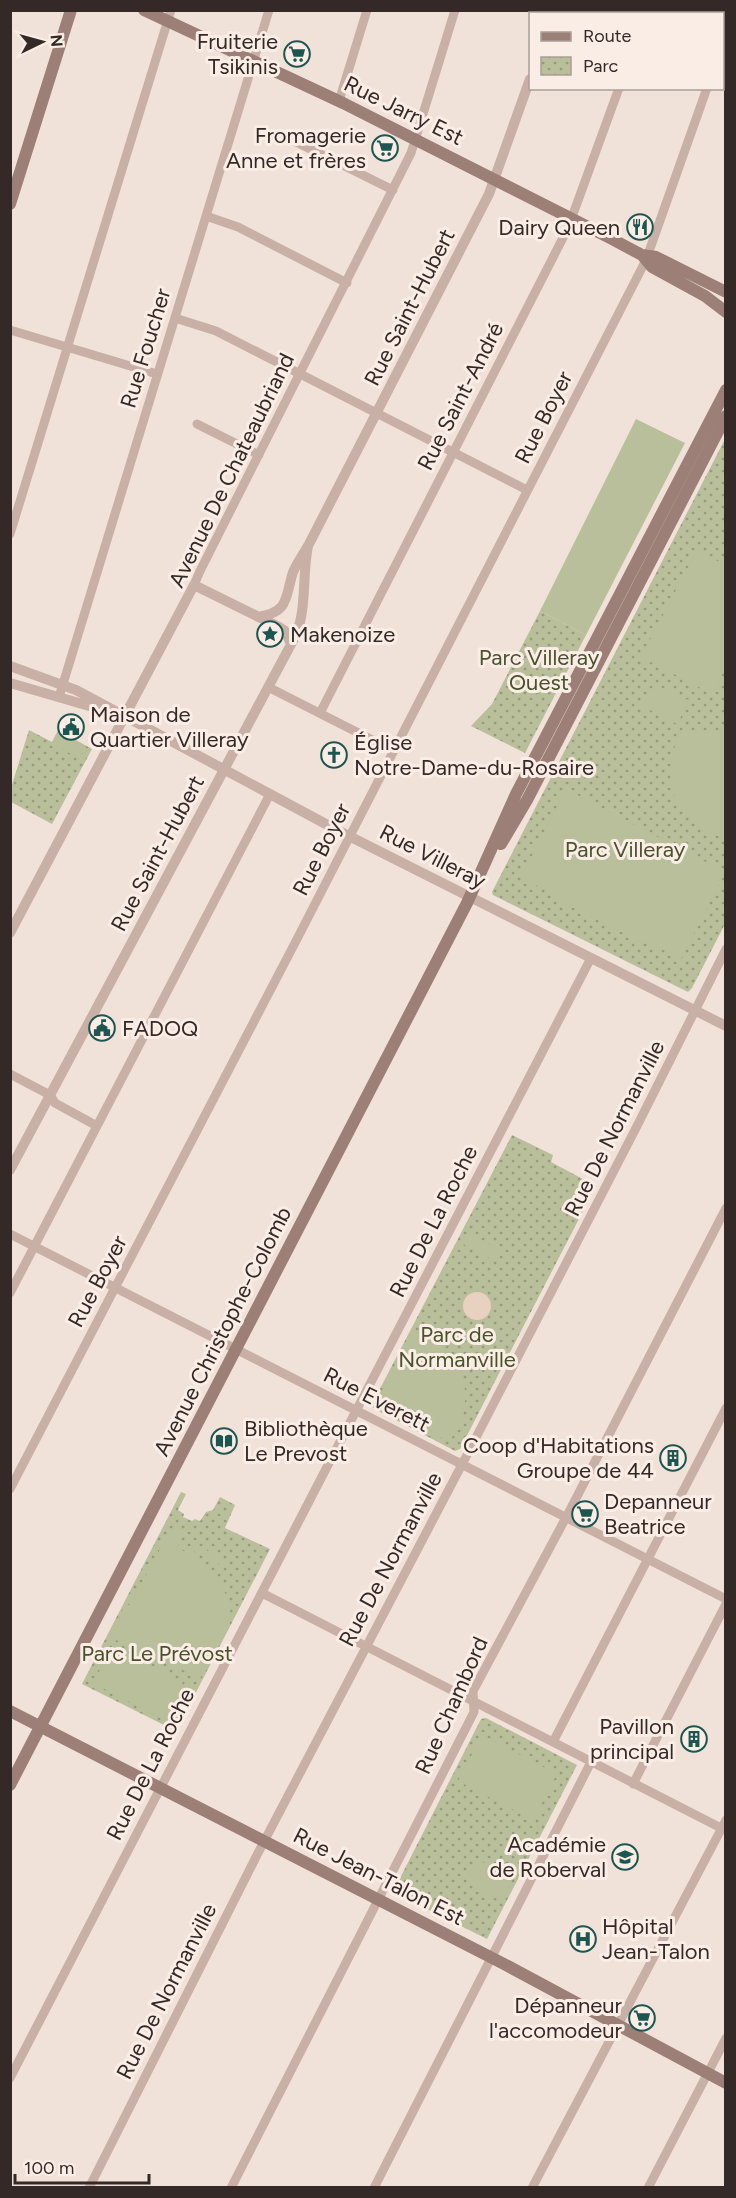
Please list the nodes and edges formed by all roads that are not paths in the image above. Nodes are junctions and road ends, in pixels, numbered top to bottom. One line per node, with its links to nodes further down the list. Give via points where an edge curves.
1 (71, 10): 16 (main road)
2 (144, 10): 6 (main road, Rue Jarry Est)
3 (269, 10): 7 (street, Rue Foucher)
4 (367, 10): 11 (street)
5 (455, 10): 13 (street, Avenue De Chateaubriand)
6 (169, 16): 7 (main road, Rue Jarry Est); 25 (street)
7 (253, 60): 11 (main road, Rue Jarry Est); 17 (street, Rue Foucher)
8 (529, 85): 14 (street, Rue Saint-Hubert)
9 (618, 90): 18 (street, Rue Saint-André)
10 (706, 90): 19 (street, Rue Boyer)
11 (339, 101): 13 (main road, Rue Jarry Est)
12 (286, 137): 15 (street)
13 (416, 139): 14 (main road, Rue Jarry Est); 15 (street, Avenue De Chateaubriand)
14 (495, 179): 18 (main road, Rue Jarry Est); 29 (street, Rue Saint-Hubert)
15 (393, 190): 20 (street, Avenue De Chateaubriand)
16 (10, 204)
17 (206, 216): 20 (street, via 238,227); 23 (street, Rue Foucher)
18 (572, 219): 19 (main road, Rue Jarry Est); 32 (street, Rue Saint-André)
19 (645, 257): 21 (main road, Rue Jarry Est, via 656,257); 22 (main road, Rue Jarry Est, via 652,267); 34 (street, Rue Boyer)
20 (347, 283): 27 (street, Avenue De Chateaubriand)
21 (726, 292)
22 (726, 312)
23 (175, 318): 26 (street, Rue Foucher); 27 (street, via 216,331)
24 (10, 330): 25 (street)
25 (68, 348): 26 (street); 35 (street)
26 (157, 374): 42 (street, Rue Foucher)
27 (300, 374): 29 (street); 33 (street, Avenue De Chateaubriand)
28 (726, 390): 51 (main road, Avenue Christophe-Colomb, via 516,794)
29 (377, 412): 32 (street); 36 (street, Rue Saint-Hubert)
30 (726, 416): 51 (main road, Avenue Christophe-Colomb, via 527,800)
31 (197, 424): 33 (street)
32 (453, 452): 34 (street); 45 (street, Rue Saint-André)
33 (258, 455): 37 (street, Avenue De Chateaubriand)
34 (527, 490): 47 (street, Rue Boyer)
35 (10, 534)
36 (308, 546): 38 (street, Rue Saint-Hubert, via 296,565 283,606 275,613); 39 (street, Rue Saint-Hubert, via 299,625)
37 (194, 585): 38 (street); 46 (street, Avenue De Chateaubriand)
38 (258, 617): 39 (street, via 285,631)
39 (291, 644): 43 (street, Rue Saint-Hubert)
40 (10, 666): 42 (street, Rue Villeray)
41 (10, 683): 44 (street, Rue Villeray)
42 (62, 685): 44 (street, Rue Foucher); 46 (street, Rue Villeray)
43 (268, 687): 45 (street); 48 (street, Rue Saint-Hubert)
44 (59, 697): 46 (street, Rue Villeray)
45 (320, 713): 47 (street)
46 (126, 717): 48 (street, Rue Villeray); 52 (street, Avenue De Chateaubriand)
47 (394, 751): 50 (street, Rue Boyer)
48 (224, 770): 49 (street, Rue Villeray); 58 (street, Rue Saint-Hubert)
49 (270, 794): 50 (street, Rue Villeray); 59 (street)
50 (349, 836): 51 (street, Rue Villeray); 64 (street, Rue Boyer)
51 (470, 897): 54 (street, Rue Villeray); 66 (main road, Avenue Christophe-Colomb)
52 (10, 933)
53 (726, 949): 55 (street, Rue De Normanville)
54 (591, 958): 55 (street, Rue Villeray); 68 (street, Rue De La Roche)
55 (695, 1010): 56 (street, Rue Villeray); 69 (street, Rue De Normanville)
56 (726, 1026)
57 (10, 1074): 58 (street)
58 (50, 1095): 59 (street, via 55,1103); 60 (street, Rue Saint-Hubert)
59 (96, 1126): 63 (street)
60 (10, 1170)
61 (726, 1208): 71 (street, Rue Chambord)
62 (10, 1234): 63 (street, Rue Everett)
63 (35, 1246): 64 (street, Rue Everett); 65 (street)
64 (116, 1287): 66 (street, Rue Everett); 70 (street, Rue Boyer)
65 (10, 1293)
66 (236, 1350): 68 (street, Rue Everett); 79 (main road, Avenue Christophe-Colomb)
67 (726, 1408): 72 (street)
68 (357, 1411): 69 (street, Rue Everett); 73 (street, Rue De La Roche)
69 (462, 1464): 71 (street, Rue Everett); 76 (street, Rue De Normanville)
70 (10, 1489)
71 (565, 1518): 72 (street, Rue Everett); 77 (street, Rue Chambord, via 473,1691)
72 (648, 1559): 74 (street, Rue Everett); 80 (street)
73 (262, 1593): 76 (street); 84 (street, Rue De La Roche)
74 (726, 1599)
75 (726, 1604): 82 (street)
76 (367, 1646): 77 (street); 86 (street, Rue De Normanville)
77 (474, 1701): 80 (street); 87 (street, Rue Chambord, via 472,1716)
78 (10, 1711): 79 (main road, Rue Jean-Talon Est)
79 (41, 1726): 83 (main road, Avenue Christophe-Colomb); 84 (main road, Rue Jean-Talon Est)
80 (553, 1742): 81 (street)
81 (591, 1762): 82 (street); 88 (street)
82 (633, 1784): 85 (street)
83 (10, 1785)
84 (160, 1787): 86 (main road, Rue Jean-Talon Est); 92 (street, Rue De La Roche)
85 (724, 1824): 89 (street)
86 (265, 1841): 87 (main road, Rue Jean-Talon Est); 94 (street, Rue De Normanville)
87 (378, 1900): 88 (main road, Rue Jean-Talon Est); 95 (street, Rue Chambord)
88 (492, 1958): 89 (main road, Rue Jean-Talon Est); 96 (street)
89 (618, 2026): 91 (main road, Rue Jean-Talon Est); 97 (street)
90 (726, 2038): 91 (street)
91 (708, 2073): 93 (main road, Rue Jean-Talon Est); 98 (street)
92 (10, 2078)
93 (726, 2083)
94 (88, 2187)
95 (231, 2187)
96 (374, 2187)
97 (532, 2187)
98 (648, 2187)

